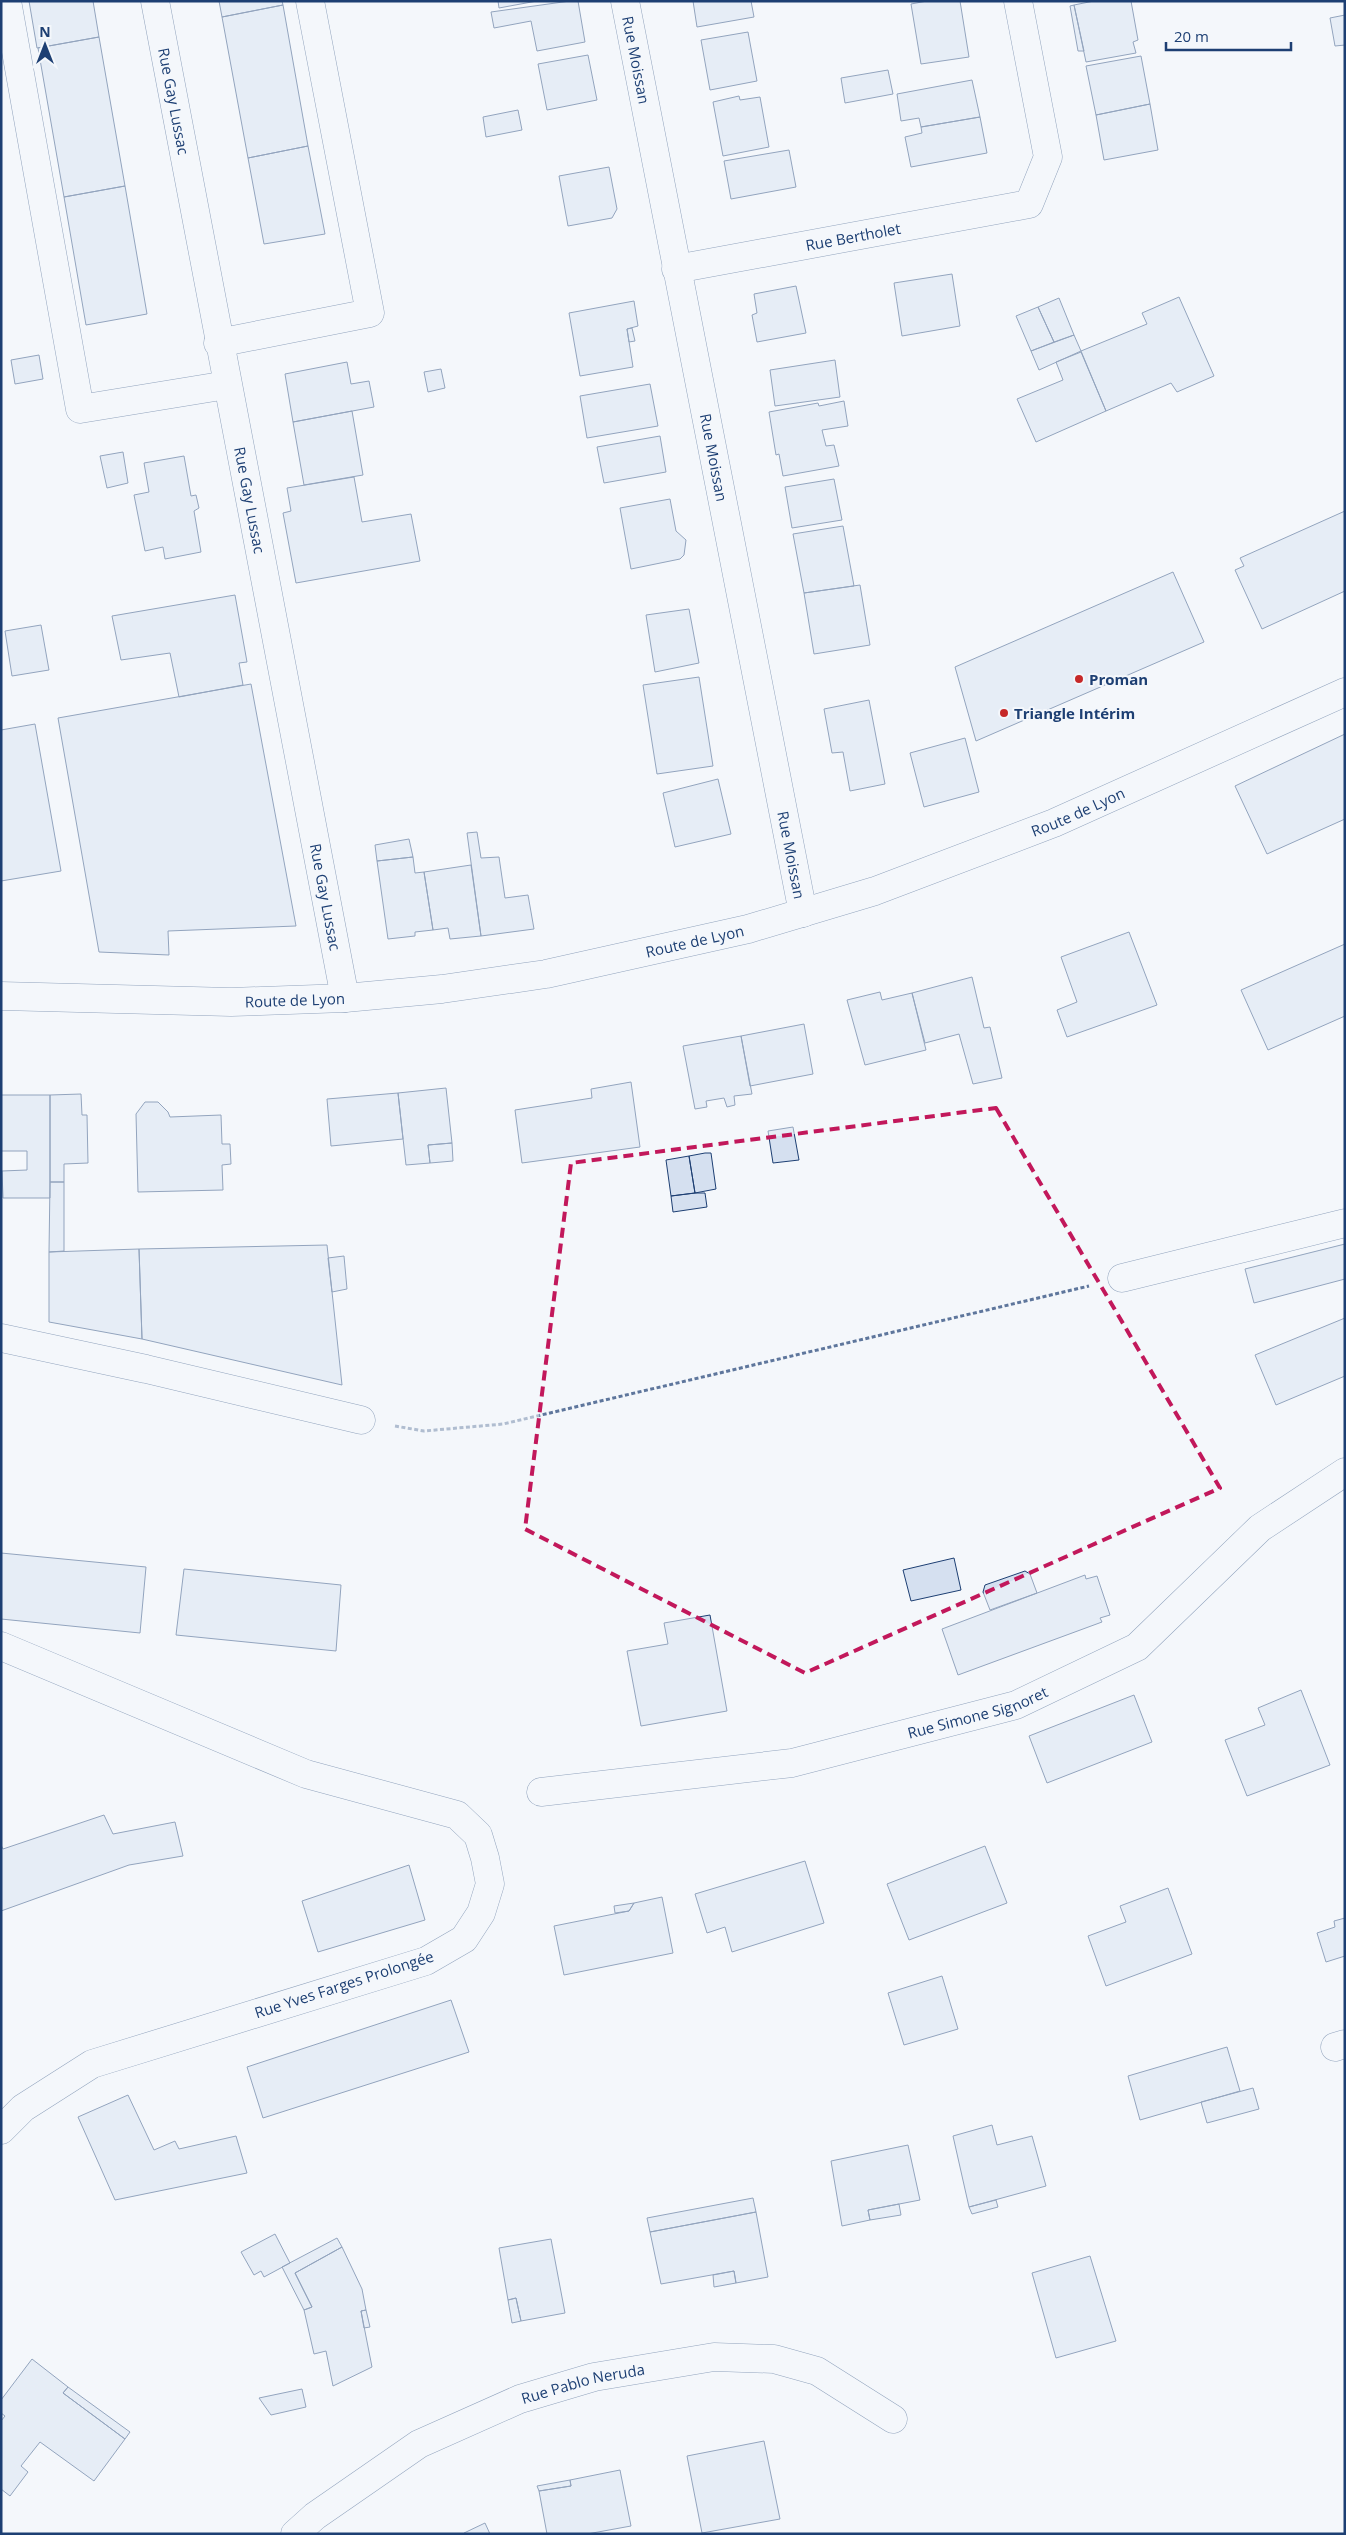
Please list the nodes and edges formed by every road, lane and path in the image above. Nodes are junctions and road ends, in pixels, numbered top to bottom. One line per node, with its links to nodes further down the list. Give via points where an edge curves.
1 (7, 1): 8 (street, via 80,409)
2 (155, 1): 7 (street, Rue Gay Lussac)
3 (310, 1): 7 (street, via 370,313)
4 (625, 1): 6 (street, Rue Moissan)
5 (1018, 1): 6 (street, Rue Bertholet, via 1048,157 1029,204)
6 (676, 269): 10 (street, Rue Moissan)
7 (218, 343): 8 (street, Rue Gay Lussac)
8 (227, 386): 12 (street, Rue Gay Lussac)
9 (1345, 692): 10 (street, Route de Lyon, via 1054,822 875,891)
10 (803, 913): 12 (street, Route de Lyon, via 748,929 546,974 442,989)
11 (1, 996): 12 (street, Route de Lyon, via 231,1002)
12 (345, 998)
13 (1345, 1224): 14 (street)
14 (1122, 1278): 16 (path, via 503,1424 424,1431)
15 (1, 1338): 16 (street)
16 (361, 1420)
17 (1345, 1472): 19 (street, Rue Simone Signoret, via 1260,1528 1137,1647 1016,1705 792,1763)
18 (1, 1646): 20 (street, Rue Yves Farges Prolongée, via 306,1774 457,1815 478,1835 490,1884 481,1913 464,1939 426,1961 92,2064 23,2108)
19 (541, 1792)
20 (1, 2130)
21 (893, 2419): 22 (street, Rue Pablo Neruda, via 817,2370 774,2360 714,2357 594,2377 520,2399 419,2444 315,2516)
22 (295, 2534)

